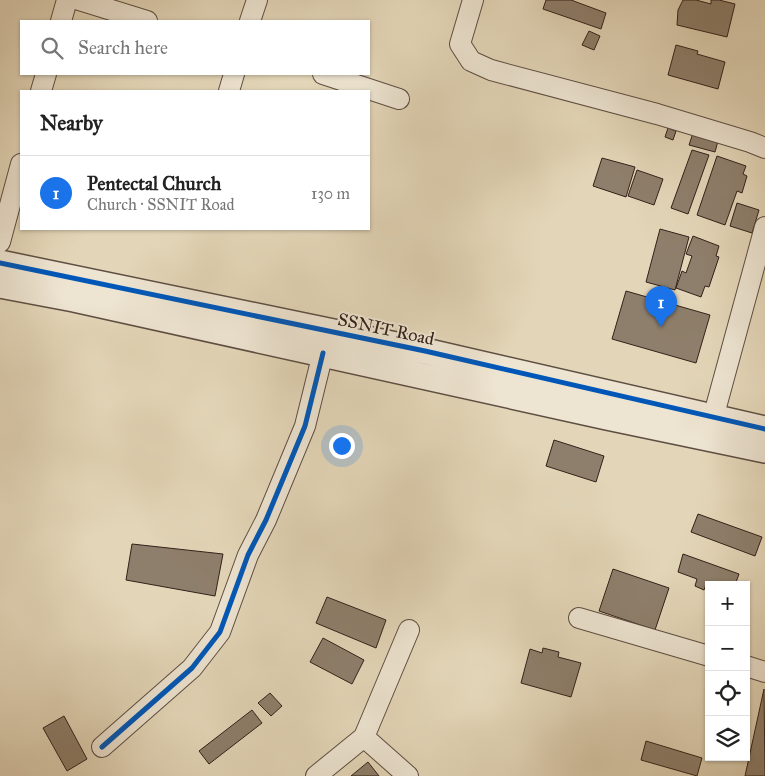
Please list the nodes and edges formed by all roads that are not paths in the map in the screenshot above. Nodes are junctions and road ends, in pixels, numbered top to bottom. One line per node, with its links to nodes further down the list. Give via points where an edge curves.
1 (67, 0): 5 (street)
2 (79, 0): 6 (street)
3 (257, 0): 7 (street)
4 (473, 0): 14 (street, via 460,44 471,61 491,70 657,114)
5 (61, 20)
6 (144, 20)
7 (250, 20)
8 (46, 75): 11 (street)
9 (234, 75): 12 (street)
10 (326, 75): 13 (street)
11 (42, 90)
12 (229, 90)
13 (399, 99)
14 (765, 148)
15 (20, 168): 17 (street)
16 (765, 227): 21 (street)
17 (0, 242)
18 (0, 263): 21 (street, SSNIT Road, via 425,351)
19 (0, 285): 20 (street, SSNIT Road)
20 (323, 353): 23 (street, SSNIT Road); 30 (street, via 305,426 248,555 220,632 192,668)
21 (713, 418): 22 (street, SSNIT Road)
22 (765, 429)
23 (765, 450)
24 (579, 618): 26 (street)
25 (408, 630): 29 (street)
26 (705, 655)
27 (750, 667): 28 (street)
28 (765, 672)
29 (364, 737): 31 (street); 32 (street)
30 (102, 747)
31 (316, 776)
32 (408, 776)

